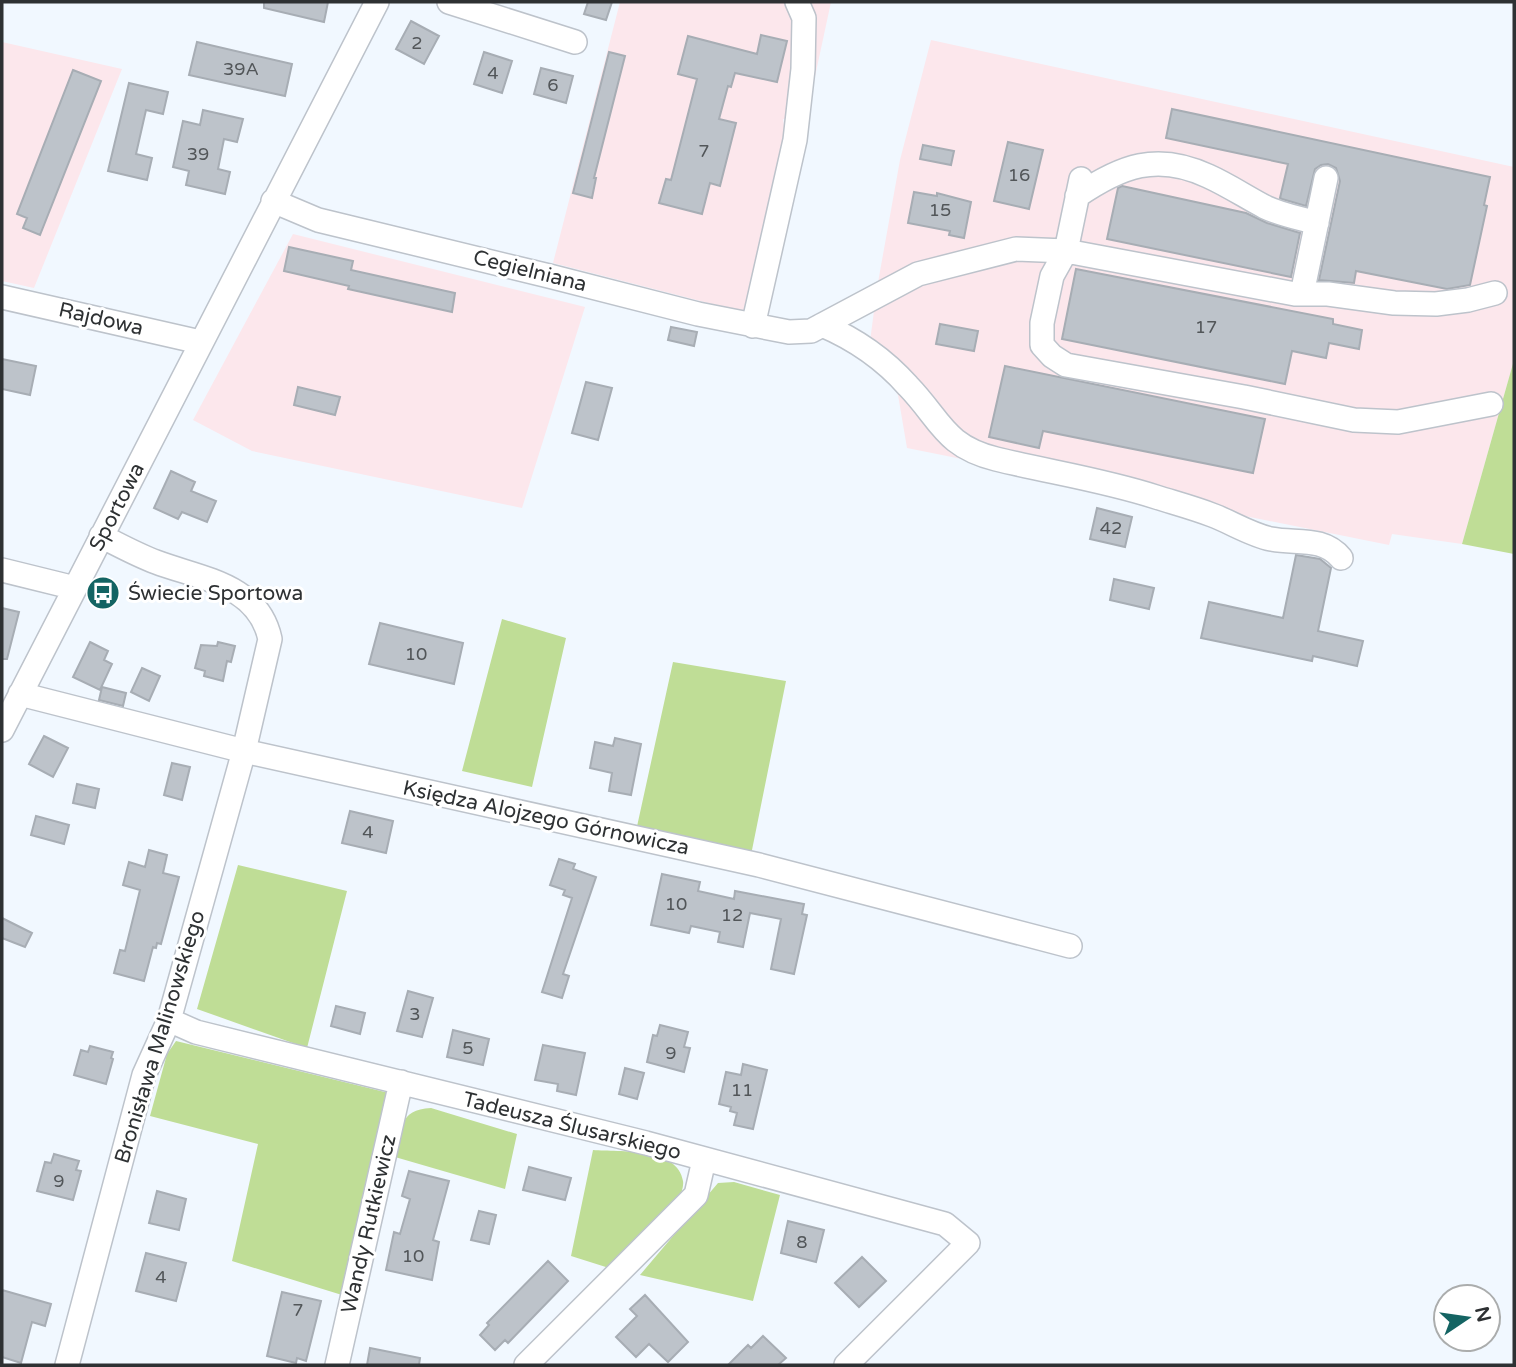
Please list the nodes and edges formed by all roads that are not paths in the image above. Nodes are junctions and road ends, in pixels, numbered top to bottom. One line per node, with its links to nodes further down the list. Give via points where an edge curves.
1 (376, 2): 6 (street, Sportowa)
2 (449, 2): 4 (street)
3 (797, 2): 12 (street, via 804,18 795,140)
4 (575, 43)
5 (1326, 178): 7 (street)
6 (273, 201): 12 (street, Cegielniana, via 317,220); 14 (street, Sportowa)
7 (1317, 223): 8 (street, via 1268,208 1206,175 1176,165 1149,164 1079,187); 10 (street)
8 (1066, 251): 10 (street, Cegielniana); 13 (street, Cegielniana, via 1016,249 918,274); 15 (street, via 1052,276 1042,323 1042,345 1066,365 1354,420 1398,422)
9 (1495, 293): 10 (street, Cegielniana, via 1436,304)
10 (1302, 294)
11 (2, 297): 14 (street, Rajdowa)
12 (753, 326): 13 (street, Cegielniana, via 789,332)
13 (822, 326): 17 (street, via 878,356 953,440 967,449 1117,484 1271,539 1320,544 1334,549)
14 (200, 342): 16 (street, Sportowa)
15 (1491, 404)
16 (101, 536): 19 (street, Sportowa); 22 (street, Bronisława Malinowskiego, via 153,561 233,589 257,607 270,639)
17 (1341, 558)
18 (2, 570): 19 (street)
19 (75, 588): 20 (street, Sportowa)
20 (20, 694): 21 (street, Sportowa); 22 (street, Księdza Alojzego Górnowicza)
21 (2, 730)
22 (244, 751): 23 (street, Księdza Alojzego Górnowicza, via 759,865); 24 (street, Bronisława Malinowskiego)
23 (1070, 946)
24 (169, 1020): 25 (street, Tadeusza Ślusarskiego, via 196,1031); 27 (street, Bronisława Malinowskiego, via 144,1075)
25 (401, 1082): 26 (street, Tadeusza Ślusarskiego); 28 (street, Wandy Rutkiewicz)
26 (704, 1160): 29 (street, via 696,1195); 30 (street, Tadeusza Ślusarskiego, via 945,1224 968,1243)
27 (67, 1365)
28 (337, 1365)
29 (526, 1365)
30 (846, 1365)

